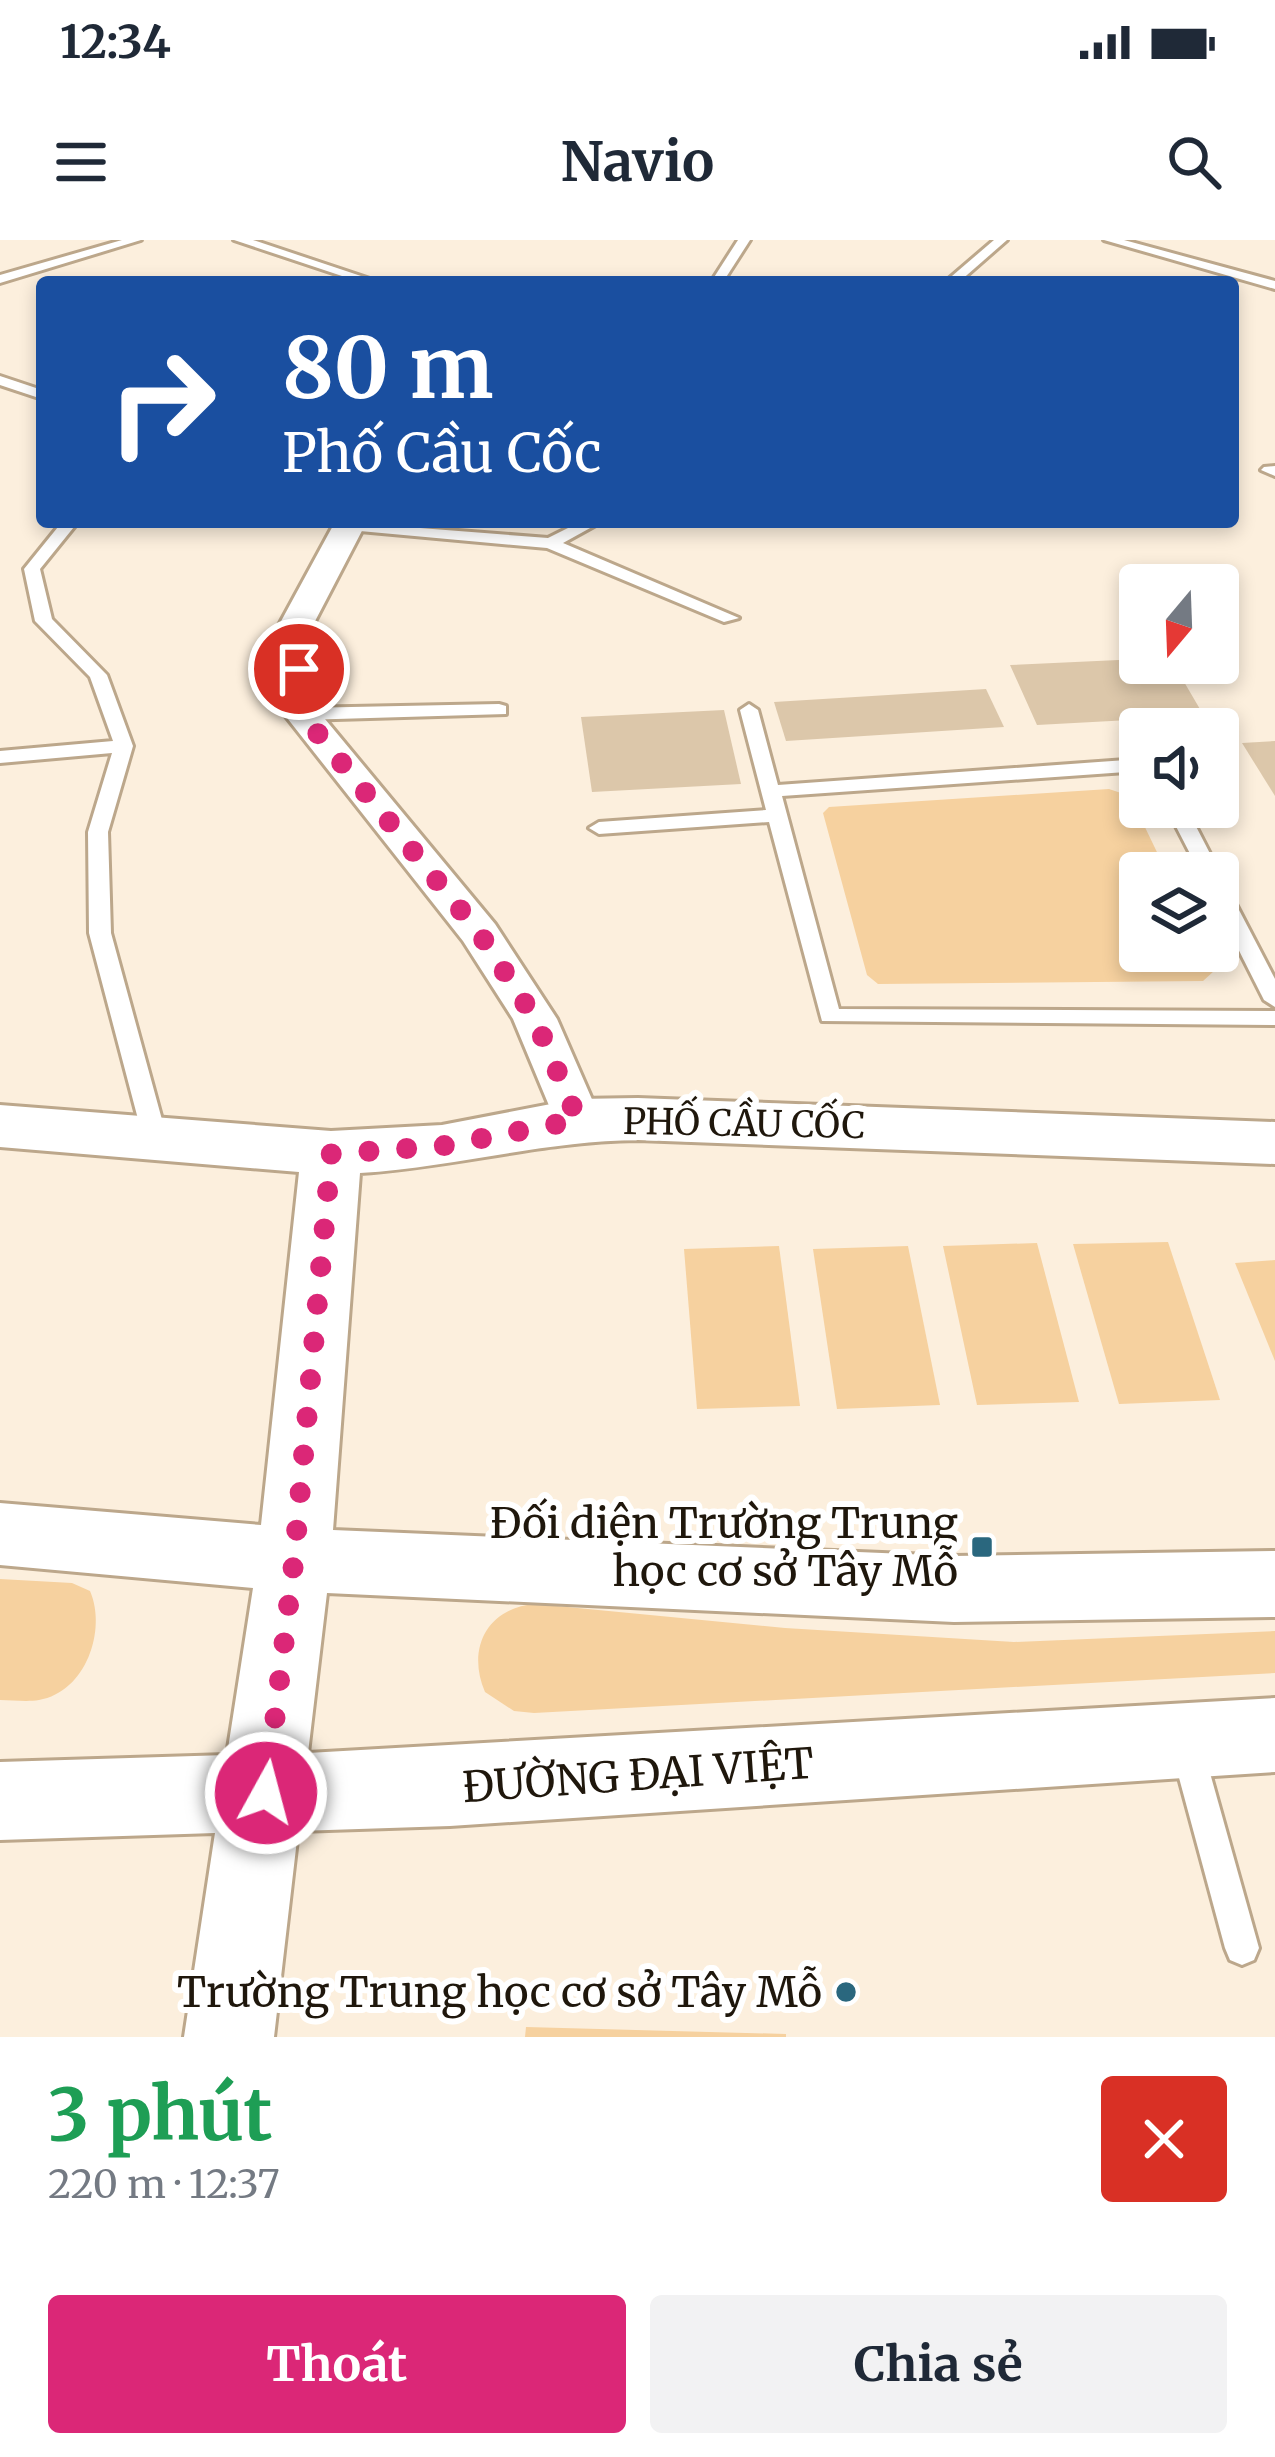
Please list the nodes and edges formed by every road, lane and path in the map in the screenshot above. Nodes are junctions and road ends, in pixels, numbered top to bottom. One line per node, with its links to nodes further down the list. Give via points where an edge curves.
1 (135, 240): 10 (lane)
2 (240, 240): 6 (lane)
3 (744, 240): 7 (lane)
4 (1001, 240): 8 (lane)
5 (1110, 240): 9 (lane)
6 (354, 276)
7 (721, 276)
8 (958, 276)
9 (1246, 277): 11 (lane); 12 (lane)
10 (0, 279)
11 (1275, 285)
12 (1239, 286)
13 (0, 380): 14 (lane)
14 (36, 393)
15 (65, 528): 24 (lane, via 32,569 44,621 98,675)
16 (348, 528): 23 (street, via 296,625)
17 (383, 528): 19 (lane)
18 (581, 528): 19 (lane)
19 (550, 543): 20 (lane)
20 (730, 618)
21 (499, 710): 23 (lane)
22 (749, 710): 27 (lane)
23 (302, 714): 33 (street, via 480,934 535,1019)
24 (124, 746): 25 (lane); 35 (lane, via 98,832 100,933)
25 (0, 757)
26 (1119, 766): 27 (lane)
27 (770, 791): 28 (lane)
28 (777, 815): 29 (lane); 32 (lane, via 830,1016)
29 (598, 828)
30 (1239, 931): 31 (lane)
31 (1275, 1000)
32 (1275, 1018)
33 (578, 1120): 36 (street, PHỐ CẦU CỐC); 37 (street, PHỐ CẦU CỐC, via 442,1146)
34 (0, 1126): 35 (street, PHỐ CẦU CỐC)
35 (155, 1138): 37 (street, PHỐ CẦU CỐC)
36 (1275, 1143)
37 (331, 1154): 39 (street)
38 (0, 1534): 39 (street)
39 (294, 1560): 40 (street, via 954,1589); 43 (street)
40 (1275, 1584)
41 (1275, 1735): 42 (street, ĐƯỜNG ĐẠI VIỆT)
42 (1185, 1739): 43 (street, ĐƯỜNG ĐẠI VIỆT); 45 (lane)
43 (266, 1793): 44 (street, ĐƯỜNG ĐẠI VIỆT); 46 (street)
44 (0, 1801)
45 (1242, 1948)
46 (229, 2037)

